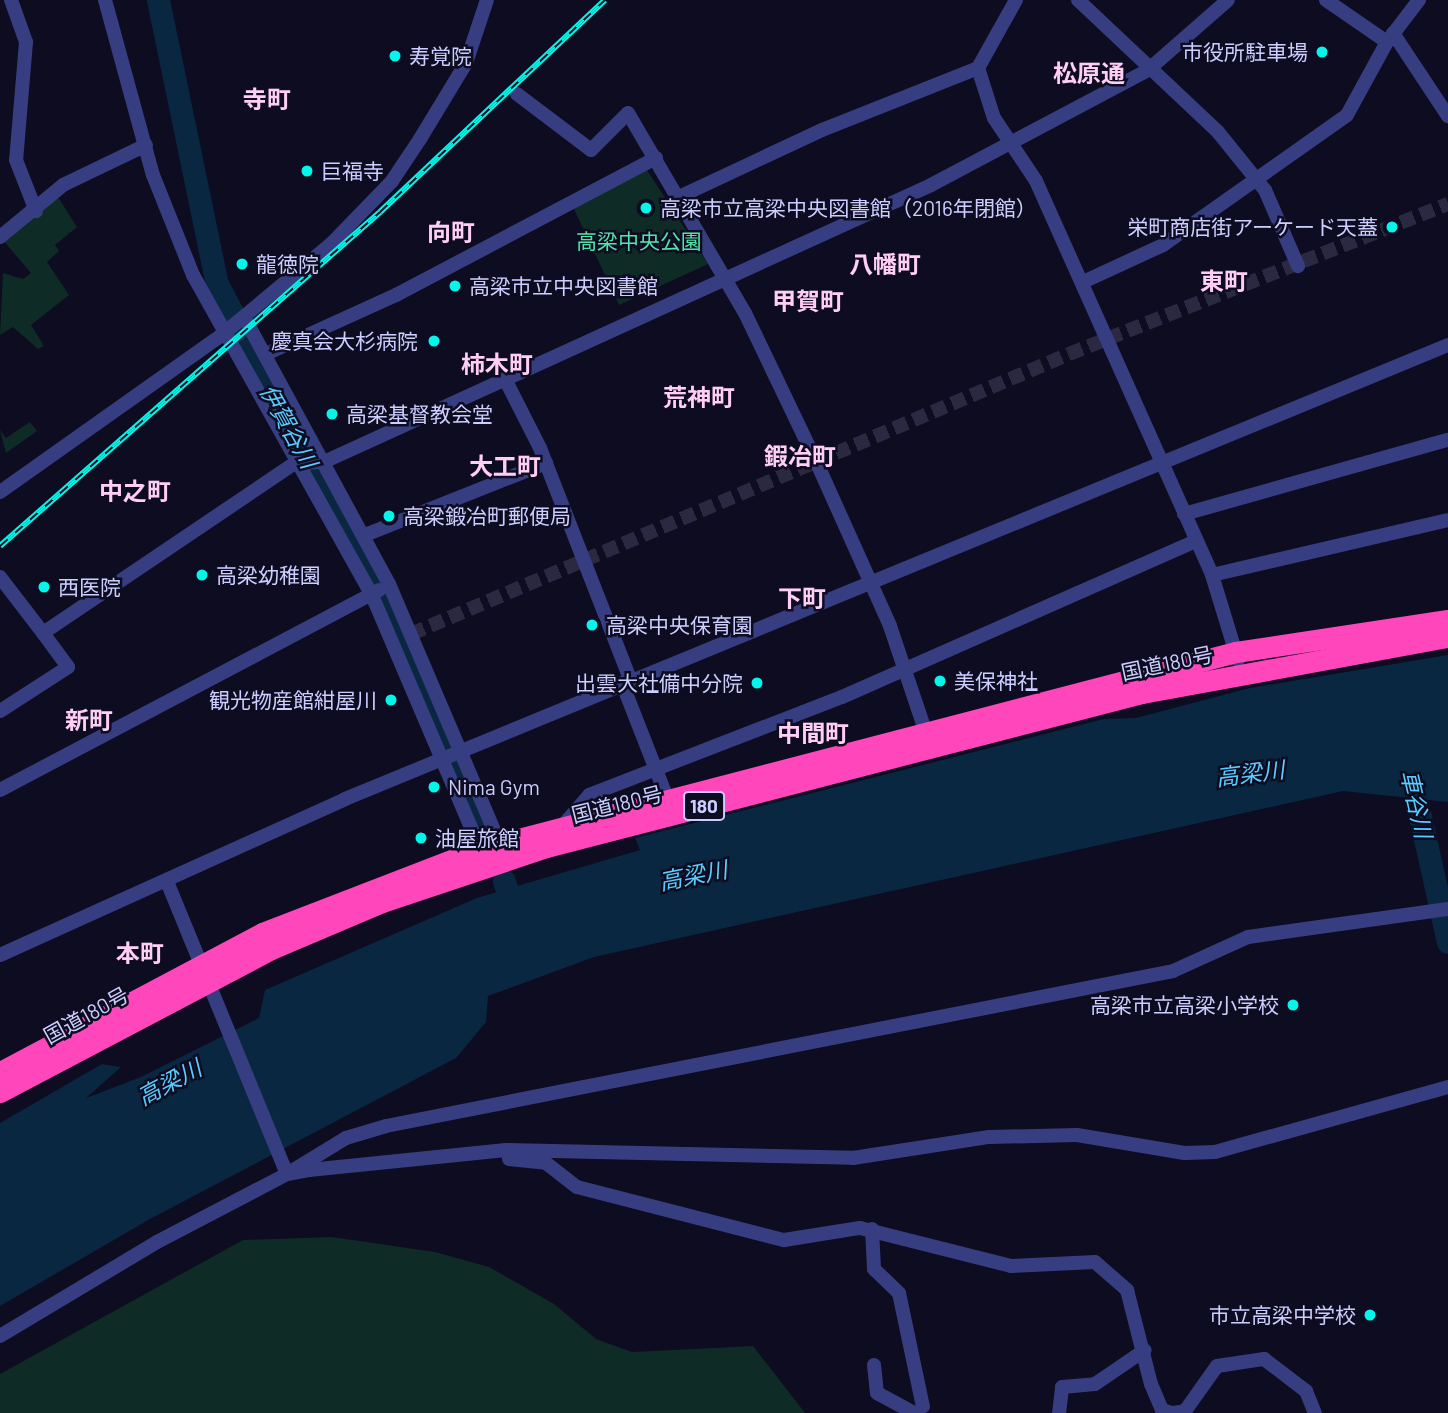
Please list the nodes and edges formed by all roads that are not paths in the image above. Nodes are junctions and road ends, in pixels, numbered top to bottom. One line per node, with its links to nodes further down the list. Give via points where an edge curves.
1 (11, 0): 19 (street, via 26,42 16,160)
2 (105, 0): 15 (street)
3 (487, 0): 24 (street, via 466,63 392,181 311,263)
4 (1016, 0): 10 (street)
5 (1078, 0): 11 (street)
6 (1228, 0): 11 (street)
7 (1326, 0): 9 (street)
8 (1419, 0): 9 (street)
9 (1390, 38): 13 (street); 17 (street, via 1347,115)
10 (978, 68): 14 (street, via 994,118); 18 (street)
11 (1148, 69): 14 (street); 17 (street, via 1218,132)
12 (517, 94): 16 (street, via 591,149 628,113)
13 (1448, 116)
14 (1012, 141): 22 (street); 23 (street)
15 (146, 145): 19 (street, via 63,184); 25 (street, via 192,275)
16 (656, 158): 18 (street); 27 (street, via 396,295)
17 (1259, 183): 21 (street); 23 (street, via 1163,245)
18 (681, 196): 22 (street)
19 (36, 211): 20 (street)
20 (0, 237)
21 (1298, 266)
22 (726, 280): 28 (street); 40 (street)
23 (1083, 282): 30 (street)
24 (243, 318): 25 (street); 27 (street)
25 (223, 334): 31 (street); 33 (street)
26 (1448, 345): 30 (street)
27 (267, 354): 31 (street)
28 (505, 379): 31 (street); 32 (street)
29 (1448, 439): 34 (street)
30 (1161, 461): 34 (street); 40 (street)
31 (313, 463): 36 (street); 41 (street); 43 (street, via 294,464)
32 (546, 463): 36 (street); 48 (street)
33 (0, 492)
34 (1184, 514): 37 (street)
35 (1448, 520): 38 (street)
36 (365, 535): 41 (street)
37 (1196, 541): 38 (street); 46 (street)
38 (1212, 575): 45 (street)
39 (0, 577): 43 (street)
40 (869, 579): 46 (street); 48 (street)
41 (380, 589): 47 (street); 47 (street); 53 (street)
42 (1448, 620): 45 (highway, 国道180号 / 180)
43 (43, 634): 49 (street, via 68,667)
44 (1448, 637): 45 (highway, 国道180号 / 180)
45 (1238, 662): 50 (highway, 国道180号 / 180)
46 (906, 670): 50 (street); 52 (street)
47 (420, 681): 51 (street)
48 (626, 681): 51 (street); 52 (street)
49 (0, 711)
50 (928, 739): 54 (highway, 国道180号 / 180); 56 (highway, 国道180号 / 180)
51 (452, 755): 56 (street); 57 (street)
52 (658, 768): 54 (street); 55 (street, via 589,795)
53 (0, 790)
54 (667, 798): 55 (highway, 国道180号 / 180)
55 (565, 823): 56 (highway, 国道180号 / 180)
56 (493, 855): 60 (highway, 国道180号 / 180, via 363,891)
57 (168, 884): 59 (street); 60 (street)
58 (1448, 909): 65 (street, via 1248,937 1172,971 386,1126 346,1138)
59 (0, 955)
60 (207, 978): 61 (highway, 国道180号 / 180); 63 (highway, 国道180号 / 180); 65 (street)
61 (0, 1072)
62 (1448, 1087): 64 (street, via 1216,1152 1185,1153 1077,1135 989,1137 853,1158 506,1150)
63 (0, 1092)
64 (477, 1157): 65 (street); 66 (street, via 546,1163 577,1187 784,1240)
65 (285, 1168): 67 (street)
66 (872, 1229): 68 (street, via 1011,1266 1074,1260 1107,1266 1132,1301); 70 (street, via 874,1269 899,1293)
67 (0, 1336)
68 (1145, 1350): 71 (street, via 1095,1384 1062,1387); 72 (street, via 1157,1397)
69 (874, 1365): 70 (street, via 877,1393)
70 (919, 1410)
71 (1059, 1413)
72 (1172, 1413): 73 (street, via 1185,1411 1217,1366 1264,1359 1306,1391)
73 (1315, 1413)

